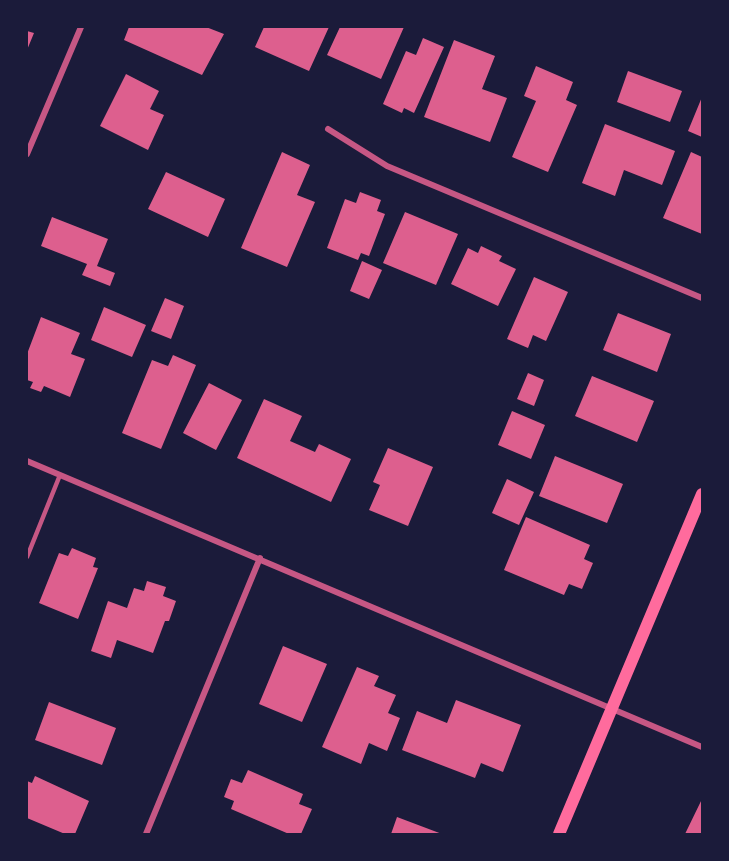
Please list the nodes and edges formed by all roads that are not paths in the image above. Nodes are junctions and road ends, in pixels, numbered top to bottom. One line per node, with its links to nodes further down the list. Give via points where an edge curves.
1 (81, 27): 3 (street)
2 (328, 129): 4 (street, via 387,166)
3 (27, 154)
4 (702, 298)
5 (27, 461): 6 (street)
6 (60, 475): 8 (lane); 9 (street)
7 (702, 494): 10 (main road)
8 (27, 557)
9 (260, 558): 10 (street); 12 (street)
10 (612, 709): 11 (street); 13 (main road)
11 (702, 747)
12 (146, 834)
13 (559, 834)

